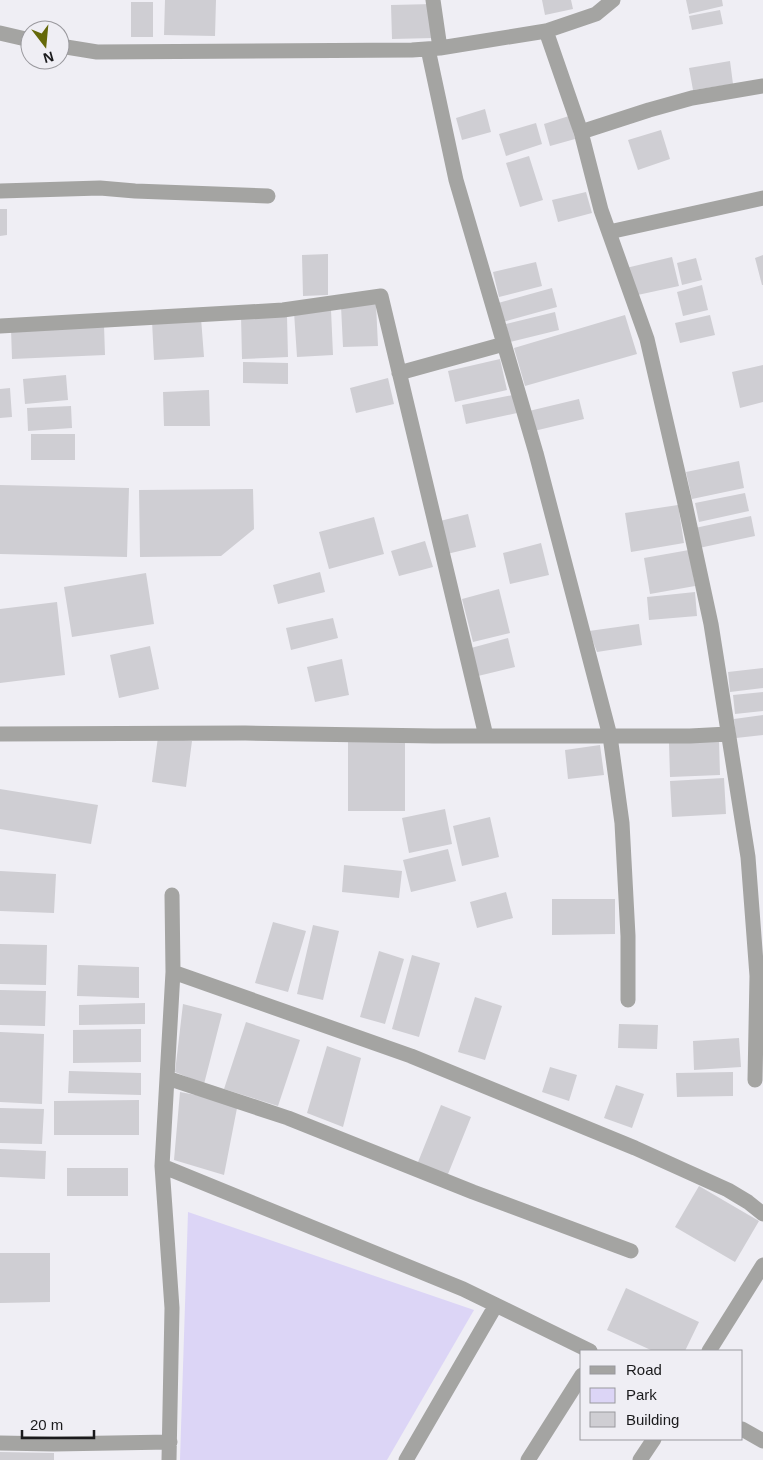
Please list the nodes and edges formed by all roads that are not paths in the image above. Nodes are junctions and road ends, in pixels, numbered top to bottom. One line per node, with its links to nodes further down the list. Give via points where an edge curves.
1 (433, 0): 7 (street)
2 (614, 0): 3 (street, via 596,14)
3 (546, 31): 7 (street); 9 (street)
4 (0, 33): 5 (street)
5 (20, 38)
6 (70, 48): 7 (street, via 97,52)
7 (434, 48): 15 (street, via 456,180)
8 (763, 86): 9 (street, via 692,98)
9 (581, 132): 13 (street)
10 (0, 190): 11 (street, via 100,188)
11 (268, 196)
12 (763, 198): 13 (street)
13 (609, 232): 18 (street, via 647,339 711,624)
14 (0, 326): 16 (street, via 284,310 381,296)
15 (504, 344): 16 (street); 20 (street, via 536,452)
16 (399, 373): 19 (street)
17 (0, 734): 19 (street)
18 (728, 734): 20 (street); 24 (street, via 748,857)
19 (486, 736): 20 (street)
20 (610, 736): 23 (street, via 622,823)
21 (172, 895): 22 (street)
22 (173, 972): 25 (street); 28 (street, via 420,1060 728,1190)
23 (628, 1000)
24 (760, 1023): 26 (street)
25 (167, 1078): 27 (street); 29 (street, via 288,1118)
26 (755, 1080)
27 (162, 1166): 31 (street); 39 (street, via 172,1308)
28 (763, 1214)
29 (631, 1252)
30 (763, 1265): 33 (street)
31 (496, 1305): 32 (street); 41 (street)
32 (588, 1350)
33 (710, 1350)
34 (580, 1378): 42 (street)
35 (743, 1431): 37 (street)
36 (653, 1440): 43 (street)
37 (763, 1441)
38 (0, 1442): 39 (street)
39 (170, 1442): 40 (street)
40 (169, 1460)
41 (406, 1460)
42 (528, 1460)
43 (640, 1460)

